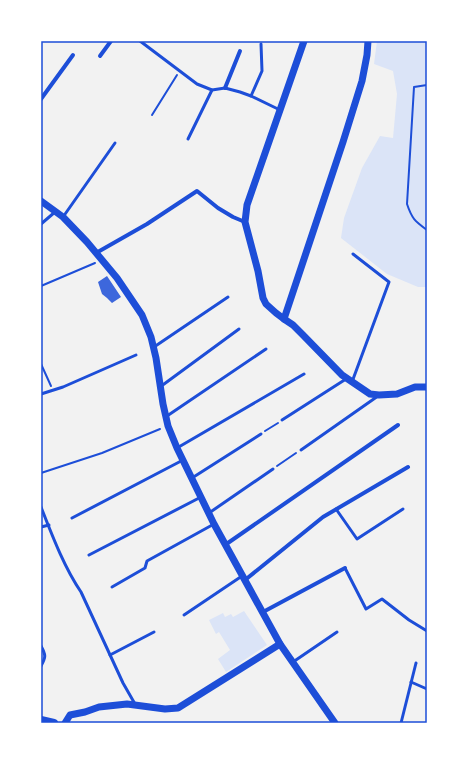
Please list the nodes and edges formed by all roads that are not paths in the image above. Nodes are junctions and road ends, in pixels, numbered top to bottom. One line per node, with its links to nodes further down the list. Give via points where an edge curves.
1 (111, 41): 8 (street)
2 (140, 41): 10 (lane, via 197,84)
3 (304, 41): 13 (street)
4 (368, 41): 24 (street, via 362,81)
5 (261, 44): 11 (lane, via 262,71)
6 (240, 51): 9 (street)
7 (72, 55): 12 (street)
8 (100, 56)
9 (224, 88): 10 (lane); 11 (lane)
10 (212, 90): 14 (lane)
11 (251, 96): 13 (lane)
12 (41, 99)
13 (280, 110): 19 (street, via 247,205)
14 (188, 139)
15 (115, 143): 18 (lane)
16 (41, 201): 17 (street)
17 (55, 212): 18 (street); 20 (lane)
18 (63, 217): 21 (street)
19 (245, 222): 21 (street, via 218,208 197,191 152,221); 24 (street, via 263,298 266,304)
20 (41, 224)
21 (96, 253): 26 (street, via 142,315)
22 (353, 254): 30 (lane, via 389,282)
23 (228, 297): 26 (lane)
24 (284, 319): 30 (street)
25 (239, 329): 31 (lane)
26 (154, 347): 31 (street)
27 (266, 348): 35 (lane)
28 (136, 355): 33 (lane)
29 (304, 374): 39 (lane)
30 (350, 380): 34 (street, via 370,394); 36 (lane)
31 (160, 387): 35 (street)
32 (427, 387): 34 (street)
33 (41, 394)
34 (379, 395): 40 (lane)
35 (166, 417): 39 (street)
36 (282, 420)
37 (398, 425): 54 (street)
38 (261, 434): 44 (lane)
39 (178, 448): 41 (street)
40 (301, 450)
41 (184, 460): 44 (street); 50 (lane)
42 (408, 467): 47 (street)
43 (273, 469): 49 (lane)
44 (192, 478): 45 (street)
45 (201, 497): 49 (street); 55 (lane)
46 (41, 507): 52 (lane)
47 (336, 509): 48 (lane, via 357,539); 57 (street)
48 (403, 509)
49 (209, 513): 51 (street)
50 (72, 518)
51 (214, 524): 54 (street); 58 (lane, via 146,562 145,568)
52 (48, 525): 53 (lane); 66 (lane)
53 (41, 528)
54 (225, 545): 57 (street)
55 (88, 555)
56 (345, 568): 59 (street); 61 (lane, via 366,609 382,599)
57 (244, 578): 59 (street); 60 (lane)
58 (112, 587)
59 (263, 612): 64 (street)
60 (184, 615)
61 (427, 631)
62 (154, 632): 66 (lane)
63 (337, 632): 67 (lane)
64 (280, 644): 67 (street); 72 (street, via 178,708)
65 (41, 646): 69 (lane, via 45,659)
66 (110, 655): 72 (lane)
67 (293, 662): 76 (street)
68 (416, 663): 70 (lane)
69 (41, 666)
70 (411, 682): 71 (lane); 77 (lane)
71 (427, 689)
72 (136, 705): 75 (street, via 99,707 70,715)
73 (41, 720): 74 (main road)
74 (54, 723)
75 (66, 723)
76 (335, 723)
77 (401, 723)

